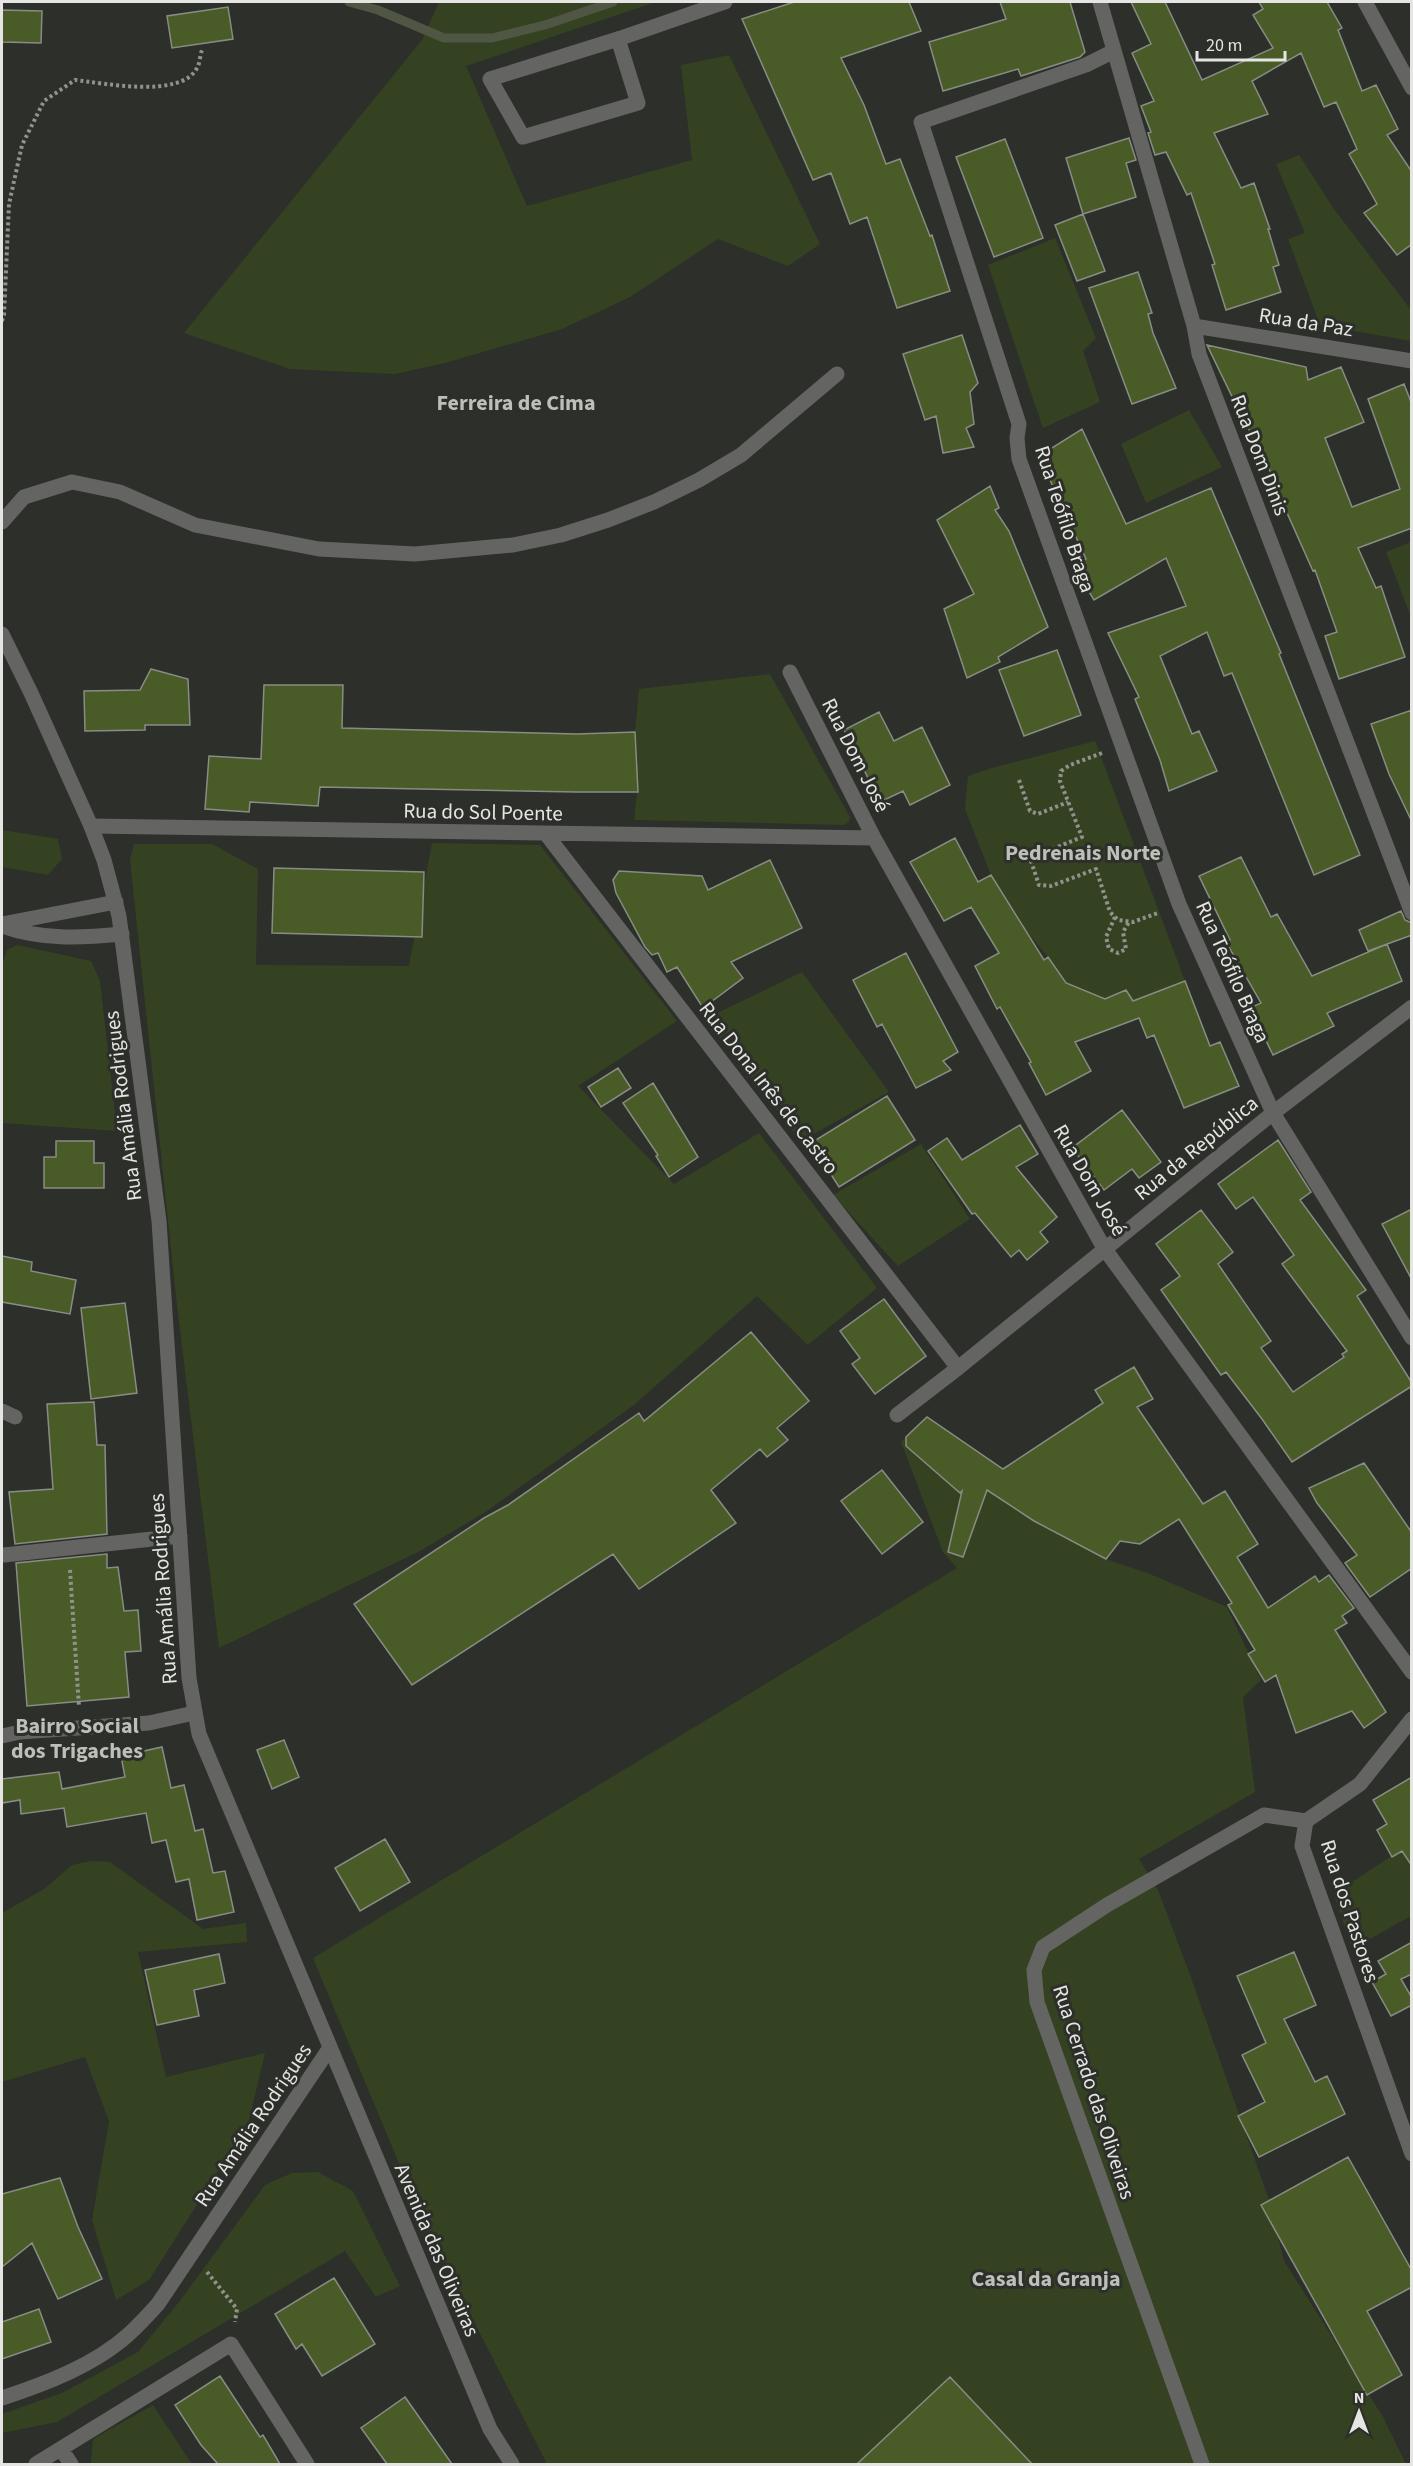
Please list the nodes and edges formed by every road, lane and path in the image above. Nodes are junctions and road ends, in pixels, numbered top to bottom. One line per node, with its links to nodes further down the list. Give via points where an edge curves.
1 (725, 2): 4 (street)
2 (1100, 2): 6 (street, Rua Dom Dinis)
3 (1365, 2): 7 (street)
4 (618, 39): 4 (street, via 490,79 523,137 638,103)
5 (202, 50): 8 (path, via 197,70 179,83 152,88 75,80 44,101 22,145 9,204)
6 (1114, 51): 9 (street, Rua Dom Dinis); 15 (street, Rua Teófilo Braga, via 1086,65 921,122 1019,424 1019,459)
7 (1412, 88)
8 (2, 321)
9 (1194, 326): 10 (street, Rua da Paz); 23 (street, Rua Dom Dinis, via 1199,354)
10 (1412, 361)
11 (837, 374): 12 (street, via 741,454 699,480 608,520 513,545 415,554 319,549 195,525 120,492 72,482 24,497)
12 (2, 522)
13 (2, 634): 18 (street, Rua Amália Rodrigues)
14 (790, 672): 20 (street, Rua Dom José)
15 (1122, 745): 17 (path, via 1062,771 1060,781); 22 (street, Rua Teófilo Braga)
16 (1019, 780): 17 (path, via 1030,811 1038,814)
17 (1068, 802): 24 (path, via 1082,837 1030,858 1033,871 1039,885 1051,886 1096,869)
18 (91, 826): 19 (street, Rua do Sol Poente); 21 (street, Rua Amália Rodrigues)
19 (546, 834): 20 (street, Rua do Sol Poente); 32 (street, Rua Dona Inês de Castro)
20 (874, 838): 30 (street, Rua Dom José)
21 (116, 902): 26 (street); 27 (street, Rua Amália Rodrigues)
22 (1179, 904): 25 (path); 29 (street, Rua Teófilo Braga)
23 (1412, 913)
24 (1115, 917): 25 (path); 25 (path, via 1106,937 1109,949 1118,953 1126,949 1123,932)
25 (1129, 922)
26 (2, 925): 27 (street, via 21,933 53,937)
27 (122, 934): 34 (street, Rua Amália Rodrigues, via 159,1221)
28 (1412, 1007): 29 (street, Rua da República)
29 (1273, 1113): 30 (street, Rua da República); 31 (street, Rua Teófilo Braga)
30 (1104, 1248): 32 (street, Rua da República); 37 (street, Rua Dom José)
31 (1412, 1338)
32 (958, 1368): 33 (street, Rua da República)
33 (897, 1415)
34 (180, 1536): 35 (street); 38 (street, Rua Amália Rodrigues)
35 (68, 1548): 36 (street); 40 (path)
36 (4, 1555)
37 (1412, 1672)
38 (194, 1713): 40 (street, via 148,1723); 43 (street, Rua Amália Rodrigues, via 206,1754)
39 (1412, 1719): 42 (street, Rua dos Pastores, via 1360,1784)
40 (80, 1728): 41 (street)
41 (2, 1736)
42 (1306, 1821): 44 (street, Rua dos Pastores, via 1302,1846); 53 (street, Rua Cerrado das Oliveiras, via 1264,1815 1107,1905 1043,1947 1034,1971 1037,2002)
43 (329, 2049): 45 (street, Rua Amália Rodrigues); 52 (street, Avenida das Oliveiras, via 489,2429)
44 (1412, 2154)
45 (192, 2253): 46 (path, via 237,2309); 47 (street, Rua Amália Rodrigues, via 158,2304 128,2336 85,2364)
46 (231, 2344): 48 (street); 51 (street)
47 (2, 2398)
48 (61, 2449): 49 (street); 50 (street)
49 (36, 2464)
50 (71, 2464)
51 (307, 2464)
52 (512, 2464)
53 (1202, 2464)

